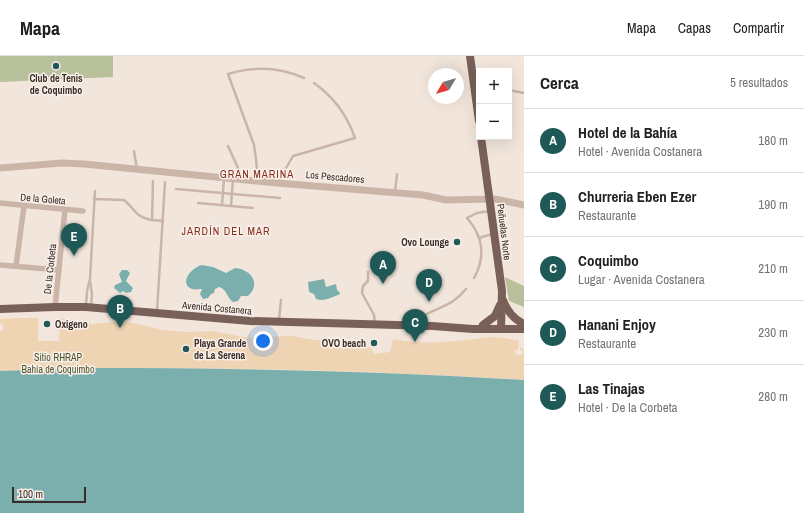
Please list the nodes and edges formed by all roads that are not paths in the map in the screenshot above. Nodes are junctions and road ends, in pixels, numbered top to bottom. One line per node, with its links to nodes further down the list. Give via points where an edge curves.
1 (470, 56): 3 (main road)
2 (304, 78): 17 (lane, via 286,71 264,68 228,74 254,145)
3 (476, 81)
4 (314, 83): 19 (lane, via 338,105 355,138 293,156)
5 (512, 91): 6 (lane)
6 (524, 93)
7 (481, 140): 27 (main road, Peñuelas Norte)
8 (228, 146): 15 (lane)
9 (134, 151): 11 (lane)
10 (0, 168): 11 (street, Los Pescadores, via 73,163)
11 (137, 169): 13 (street, Los Pescadores)
12 (397, 174): 23 (lane)
13 (224, 178): 14 (street, Los Pescadores); 22 (lane)
14 (233, 178): 15 (street, Los Pescadores); 24 (lane)
15 (244, 180): 17 (street, Los Pescadores)
16 (153, 181): 38 (lane)
17 (258, 181): 19 (street, Los Pescadores)
18 (165, 182): 39 (lane)
19 (277, 183): 23 (street, Los Pescadores)
20 (176, 189): 22 (lane)
21 (94, 191): 25 (lane)
22 (223, 193): 24 (lane); 30 (lane)
23 (395, 193): 27 (street, Los Pescadores, via 446,200)
24 (232, 194): 26 (lane); 33 (lane)
25 (94, 198): 38 (lane, via 124,200 138,216); 47 (lane)
26 (280, 198)
27 (490, 200): 31 (street, Los Pescadores); 37 (main road, Peñuelas Norte)
28 (0, 203): 32 (street, De la Goleta)
29 (198, 203): 30 (lane)
30 (222, 205): 33 (lane)
31 (524, 205)
32 (24, 206): 35 (street, De la Goleta); 43 (street)
33 (231, 206): 34 (lane)
34 (253, 208)
35 (65, 210): 36 (street, De la Goleta); 44 (street, De la Corbeta)
36 (83, 211)
37 (492, 211): 40 (main road, Peñuelas Norte); 41 (lane, via 477,212 467,218)
38 (152, 220): 39 (lane)
39 (163, 221): 55 (lane)
40 (494, 233): 41 (lane); 49 (main road, Peñuelas Norte)
41 (479, 238): 46 (lane, via 482,256)
42 (0, 265): 43 (street)
43 (16, 266): 44 (street)
44 (59, 270): 52 (street, De la Corbeta)
45 (368, 272): 57 (lane, via 368,282 363,286 362,293 374,315)
46 (474, 278)
47 (90, 279): 53 (lane, via 87,291); 53 (lane, via 92,289)
48 (466, 289): 60 (lane, via 449,304 427,314)
49 (502, 291): 51 (main road, Peñuelas Norte); 59 (main road, via 509,312)
50 (281, 300): 56 (lane)
51 (502, 300): 58 (main road, via 497,313); 62 (main road, Peñuelas Norte)
52 (55, 306): 53 (main road, Avenida Costanera); 54 (main road, Avenida Costanera)
53 (88, 307): 55 (main road, Avenida Costanera)
54 (0, 309)
55 (157, 313): 56 (main road, Avenida Costanera, via 224,320)
56 (279, 322): 57 (main road, Avenida Costanera)
57 (375, 324): 60 (main road, Avenida Costanera)
58 (483, 325): 61 (main road, Avenida Costanera, via 451,323); 62 (main road, Avenida Costanera)
59 (524, 325): 62 (main road, Avenida Costanera)
60 (422, 326): 61 (main road, Avenida Costanera)
61 (432, 326): 62 (main road, Avenida Costanera, via 466,329)
62 (501, 327): 63 (main road, Avenida Costanera)
63 (524, 329)

